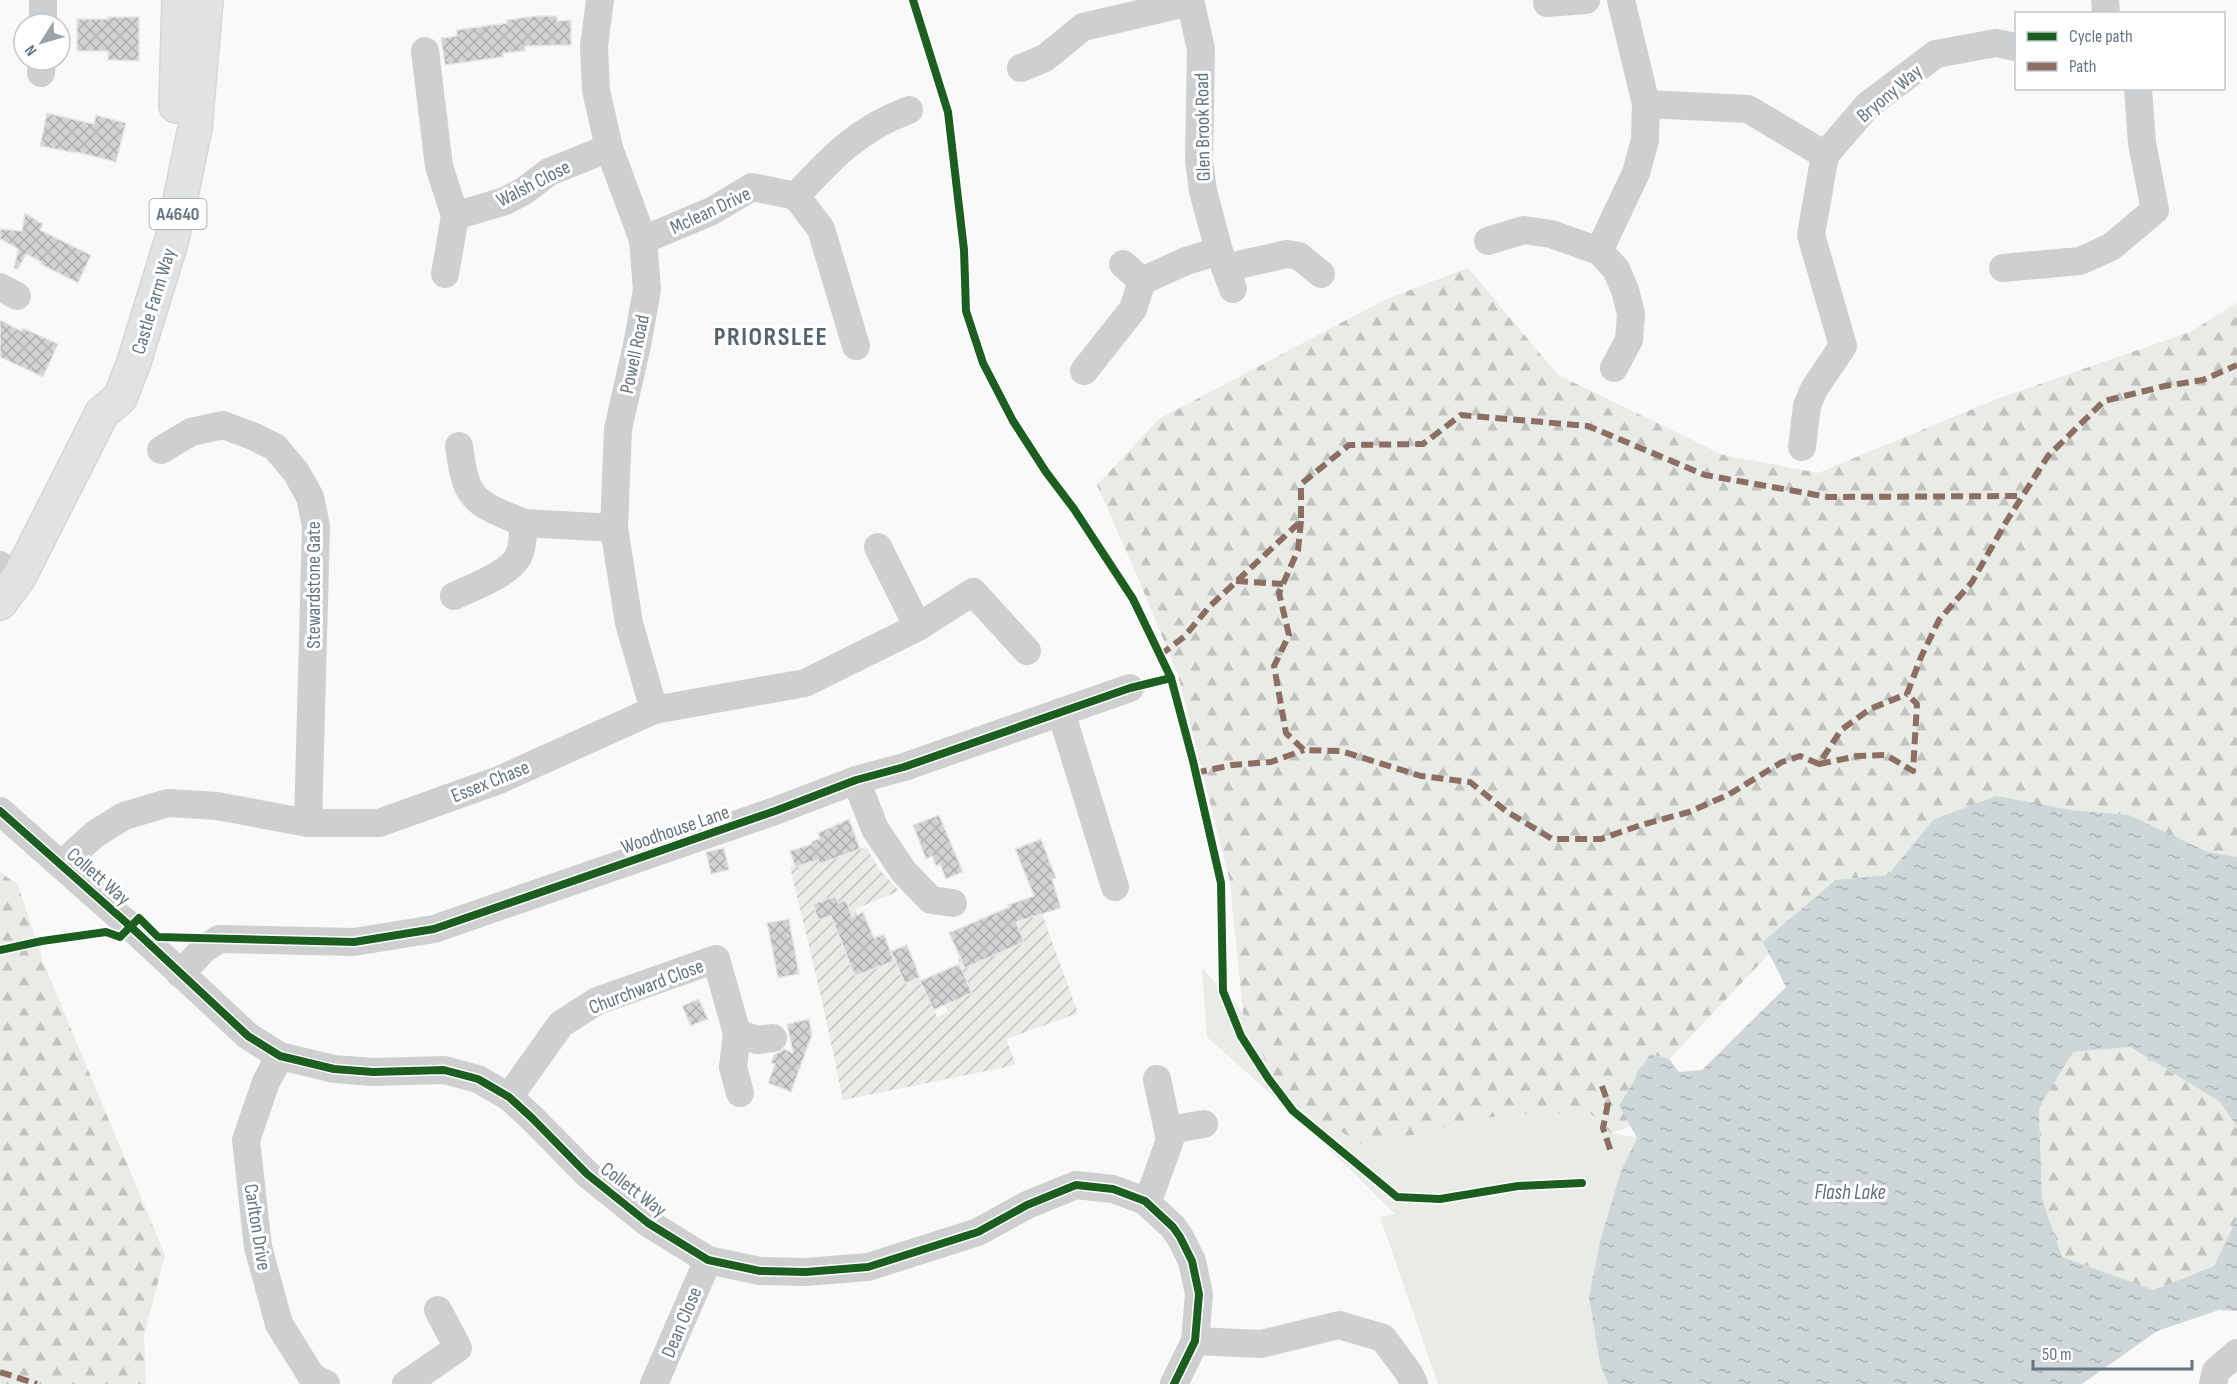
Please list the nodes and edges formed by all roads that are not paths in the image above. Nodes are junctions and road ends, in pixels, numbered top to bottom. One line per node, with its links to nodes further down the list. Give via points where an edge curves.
1 (179, 0): 28 (main road, Castle Farm Way / A4640, via 178,81 164,171 132,302 100,389)
2 (206, 0): 28 (main road, Castle Farm Way / A4640, via 195,128 172,239 135,362 120,398)
3 (600, 0): 14 (street, Powell Road, via 594,46 596,90)
4 (1586, 0): 7 (street)
5 (1621, 0): 12 (street)
6 (1190, 1): 10 (street, Glen Brook Road, via 1083,27 1045,58); 22 (street, Glen Brook Road, via 1201,49 1199,160)
7 (1547, 3)
8 (2015, 47): 15 (street, Bryony Way, via 1996,43 1936,54 1868,105)
9 (424, 51): 17 (street, via 439,166)
10 (1021, 68)
11 (2138, 90): 21 (street, via 2142,143 2155,210 2111,247 2080,261)
12 (1646, 104): 15 (street, via 1748,109); 20 (street, via 1645,140 1636,173)
13 (909, 110): 16 (street, via 886,118 835,153)
14 (609, 148): 17 (street, Walsh Close, via 549,172 505,201); 18 (street, Powell Road)
15 (1825, 155): 30 (street, via 1810,235 1843,346 1807,406)
16 (796, 196): 18 (street, Mclean Drive, via 752,187 712,211); 25 (street, via 820,229)
17 (455, 216): 23 (street)
18 (642, 240): 33 (street, Powell Road, via 647,290 618,429)
19 (1488, 242): 20 (street, via 1518,232 1537,231)
20 (1599, 251): 26 (street, via 1616,268 1631,314 1629,340)
21 (2003, 267)
22 (1226, 269): 24 (street, via 1287,254 1299,256); 27 (street, via 1186,261 1132,273 1133,309)
23 (445, 274)
24 (1321, 274)
25 (856, 346)
26 (1614, 368)
27 (1084, 371)
28 (102, 413): 35 (main road, Castle Farm Way / A4640)
29 (459, 446): 32 (street, via 472,495)
30 (1802, 447)
31 (161, 450): 45 (street, Stewardstone Gate, via 191,432 223,425 275,447 310,497 316,526)
32 (524, 523): 33 (street); 36 (street, via 515,563)
33 (614, 528): 41 (street, Powell Road, via 629,623)
34 (878, 547): 38 (street)
35 (9, 571): 37 (main road, Castle Farm Way / A4640)
36 (454, 596)
37 (0, 603)
38 (918, 627): 39 (street, Essex Chase, via 974,592); 41 (street, Essex Chase, via 805,683)
39 (1027, 651)
40 (1130, 688): 42 (street, Woodhouse Lane)
41 (654, 710): 45 (street, Essex Chase, via 499,780 379,823)
42 (1061, 712): 43 (street, Woodhouse Lane); 47 (street)
43 (856, 780): 48 (street, via 875,829 904,872); 49 (street, Woodhouse Lane, via 434,929 354,942 219,939)
44 (0, 811): 46 (street, Collett Way)
45 (308, 823): 46 (street, Essex Chase, via 218,806 168,803 124,816 95,834)
46 (60, 865): 49 (street, Collett Way)
47 (1115, 887)
48 (936, 908)
49 (180, 974): 52 (street, Collett Way, via 248,1036)
50 (734, 1022): 51 (street, via 757,1040); 54 (street, via 733,1067); 55 (street, Churchward Close, via 727,956 597,1001 561,1024)
51 (773, 1038)
52 (280, 1056): 55 (street, Collett Way, via 334,1069 444,1070 478,1079); 63 (street, Carlton Drive, via 266,1082 246,1140 258,1247 279,1324 312,1377)
53 (1157, 1079): 57 (street)
54 (740, 1093)
55 (509, 1097): 59 (street, Collett Way, via 587,1174 648,1223)
56 (1204, 1124): 57 (street)
57 (1169, 1130): 58 (street, via 1170,1140)
58 (1145, 1201): 59 (street, Collett Way, via 1113,1189 1076,1185 1027,1204 978,1232 867,1267 760,1271); 61 (street, Collett Way, via 1173,1227 1192,1262 1199,1294)
59 (708, 1260): 65 (street, Dean Close)
60 (438, 1310): 64 (street, via 458,1348)
61 (1195, 1341): 66 (street, Collett Way); 67 (street, via 1261,1344 1339,1325 1383,1338)
62 (2237, 1353): 68 (street, via 2216,1371)
63 (326, 1384)
64 (406, 1384)
65 (654, 1384)
66 (1174, 1384)
67 (1414, 1384)
68 (2213, 1384)

